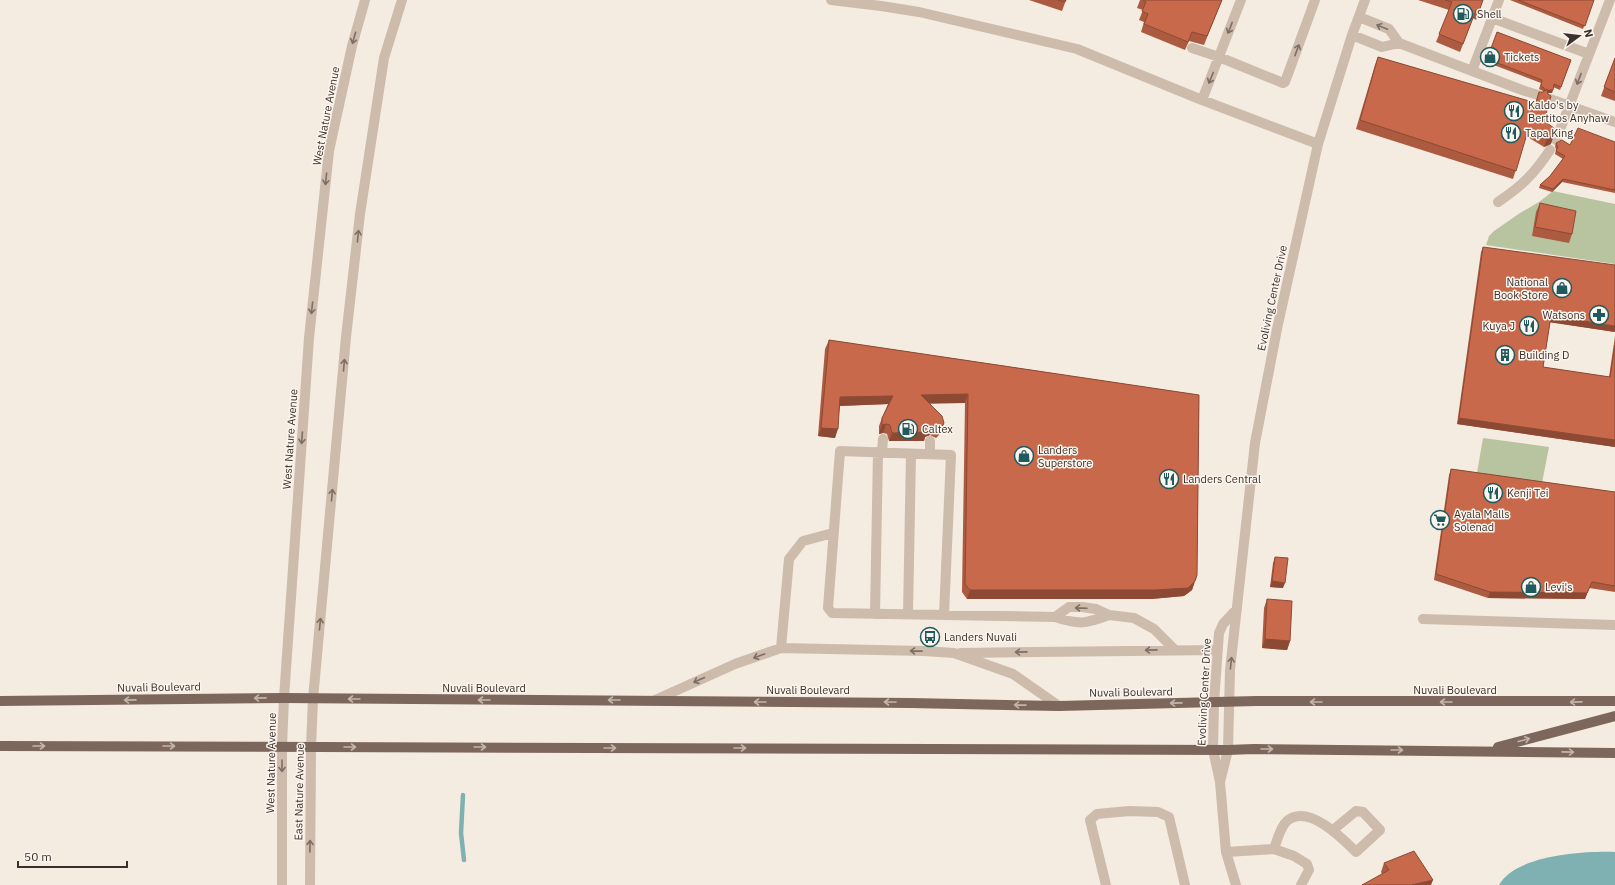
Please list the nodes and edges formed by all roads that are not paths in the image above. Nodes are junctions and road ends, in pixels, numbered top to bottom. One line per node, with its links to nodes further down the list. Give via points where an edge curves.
1 (364, 0): 45 (street, West Nature Avenue, one-way to 45, via 329,151 309,338)
2 (402, 0): 46 (street, one-way to 2, via 360,214 384,58)
3 (831, 0): 9 (street)
4 (1241, 0): 16 (street, one-way to 16)
5 (1315, 0): 16 (street, one-way to 5, via 1285,82)
6 (1365, 0): 10 (street, Evoliving Center Drive)
7 (1499, 0): 11 (street)
8 (1610, 0): 15 (street)
9 (882, 3): 20 (street, via 1077,49)
10 (1359, 17): 12 (street, Evoliving Center Drive); 13 (street, one-way to 10, via 1389,29)
11 (1492, 18): 15 (street); 17 (street)
12 (1352, 36): 13 (street, via 1382,47); 24 (street, Evoliving Center Drive)
13 (1399, 44): 17 (street)
14 (1192, 48): 16 (street)
15 (1589, 54): 21 (street, one-way to 21)
16 (1219, 57): 20 (street, one-way to 20)
17 (1472, 71): 18 (street)
18 (1538, 94)
19 (1550, 99): 21 (street)
20 (1202, 100): 24 (street)
21 (1569, 105): 22 (street); 23 (street)
22 (1615, 122)
23 (1556, 140)
24 (1318, 144): 33 (street, Evoliving Center Drive, via 1277,329 1255,444)
25 (1550, 150): 26 (street, via 1531,176)
26 (1498, 202)
27 (883, 439): 29 (street)
28 (930, 441): 31 (street)
29 (880, 452): 30 (street); 32 (street, via 840,451); 34 (street)
30 (911, 454): 31 (street); 35 (street)
31 (930, 454): 36 (street, via 951,455)
32 (833, 533): 34 (street, via 828,608 832,613); 41 (street, via 803,541 789,559)
33 (1237, 609): 43 (street, Evoliving Center Drive, via 1222,624); 50 (street, Evoliving Center Drive, one-way to 33)
34 (875, 614): 35 (street)
35 (908, 614): 36 (street)
36 (944, 615): 38 (street)
37 (1109, 615): 38 (street, via 1087,623 1070,622); 38 (street, one-way to 38, via 1096,609 1076,607 1069,608); 42 (street, via 1134,618 1154,629)
38 (1055, 617)
39 (1422, 619): 40 (street)
40 (1615, 625)
41 (780, 648): 44 (street, one-way to 41); 48 (street, one-way to 48, via 735,664)
42 (1175, 650): 43 (street); 44 (street, one-way to 44)
43 (1218, 650): 49 (street, Evoliving Center Drive)
44 (954, 653): 52 (street, via 1013,674)
45 (284, 698): 46 (main road, Nuvali Boulevard); 47 (main road, Nuvali Boulevard, one-way to 47); 55 (street, West Nature Avenue)
46 (313, 699): 48 (main road, Nuvali Boulevard, one-way to 46); 56 (street, East Nature Avenue)
47 (0, 701)
48 (653, 701): 52 (main road, Nuvali Boulevard, one-way to 48, via 910,702)
49 (1214, 702): 50 (main road, Nuvali Boulevard); 52 (main road, Nuvali Boulevard, one-way to 52); 57 (street, Evoliving Center Drive)
50 (1229, 702): 51 (main road, Nuvali Boulevard, one-way to 50); 58 (street, Evoliving Center Drive)
51 (1615, 702)
52 (1059, 706)
53 (1615, 716): 59 (main road, one-way to 53)
54 (0, 746): 55 (main road, one-way to 55)
55 (282, 747): 56 (main road); 65 (street, West Nature Avenue, one-way to 65)
56 (311, 747): 57 (main road, one-way to 57); 66 (street, East Nature Avenue, one-way to 56)
57 (1212, 750): 58 (main road); 61 (street, Evoliving Center Drive)
58 (1228, 750): 59 (main road, one-way to 59); 61 (street, Evoliving Center Drive)
59 (1487, 750): 60 (main road, one-way to 60)
60 (1615, 753)
61 (1220, 782): 64 (street, Evoliving Center Drive)
62 (1333, 830): 63 (street, via 1310,818 1297,817 1287,820)
63 (1274, 849): 64 (street); 70 (street, via 1307,864 1309,870)
64 (1226, 852): 69 (street, Evoliving Center Drive)
65 (282, 885)
66 (310, 885)
67 (1106, 885): 68 (street, via 1090,820 1097,814 1129,811 1158,812 1169,817)
68 (1185, 885)
69 (1236, 885)
70 (1301, 885)

